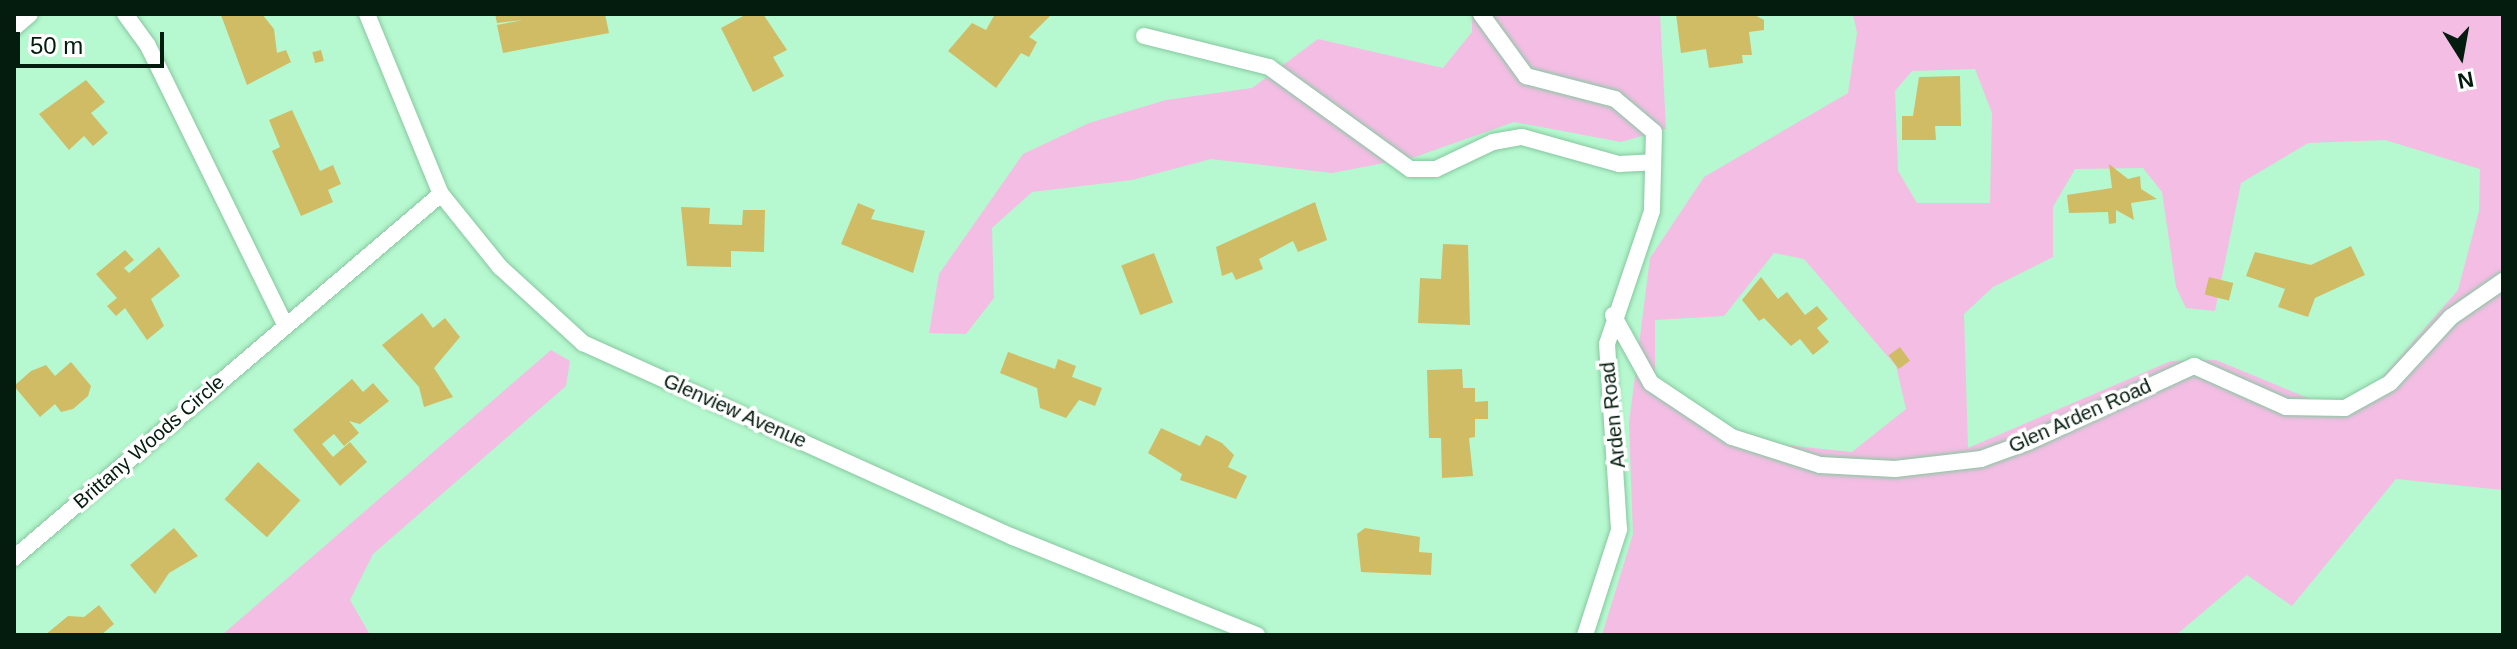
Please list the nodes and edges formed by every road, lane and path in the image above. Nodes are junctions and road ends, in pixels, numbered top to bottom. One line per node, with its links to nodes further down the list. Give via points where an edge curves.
1 (30, 14): 5 (street)
2 (125, 14): 11 (street, via 148,46)
3 (367, 14): 8 (street, Glenview Avenue)
4 (1481, 14): 7 (street, Arden Road, via 1526,76 1615,99 1643,117 1654,132)
5 (14, 28)
6 (1144, 36): 7 (street, via 1269,67 1410,169 1436,169 1493,142 1522,137 1619,164)
7 (1653, 162): 10 (street, Arden Road, via 1652,211)
8 (441, 194): 11 (street, Brittany Woods Circle); 13 (street, Glenview Avenue, via 500,267 583,343 1013,537)
9 (2503, 281): 10 (street, Glen Arden Road, via 2451,317 2390,383 2345,408 2286,407 2194,366 1981,459 1895,469 1820,465 1732,437 1651,383)
10 (1613, 315): 14 (street, Arden Road, via 1606,369 1622,503)
11 (285, 325): 12 (street, Brittany Woods Circle)
12 (14, 558)
13 (1257, 635)
14 (1585, 635)

